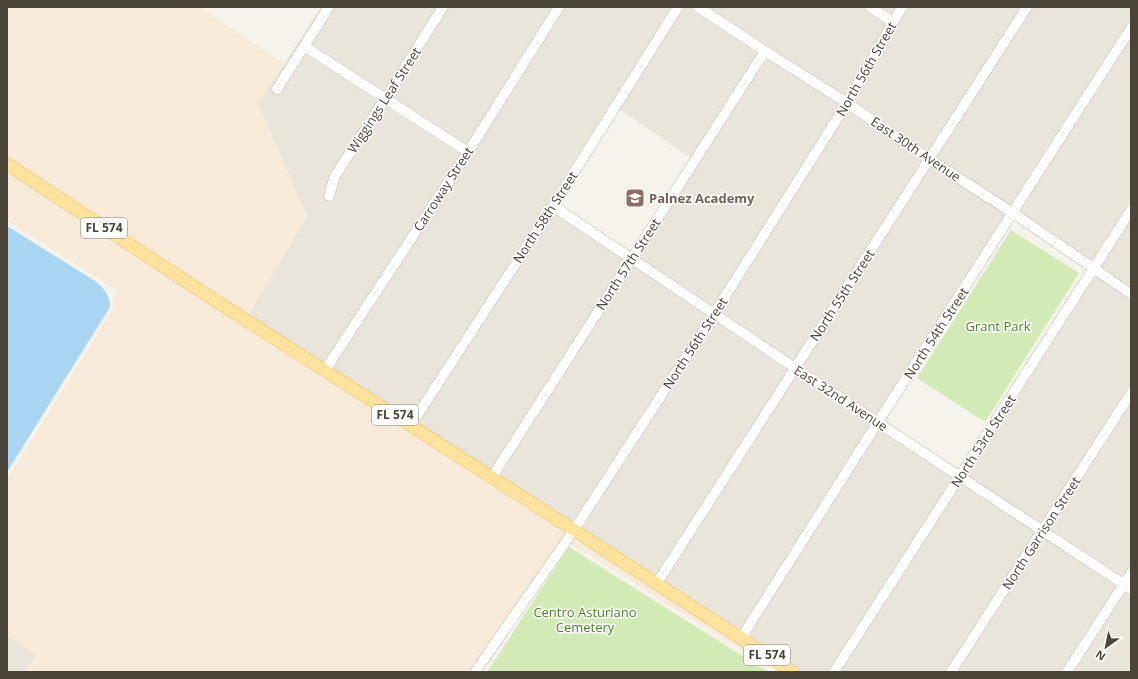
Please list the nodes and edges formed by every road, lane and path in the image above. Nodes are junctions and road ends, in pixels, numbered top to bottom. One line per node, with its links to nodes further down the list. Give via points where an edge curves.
1 (329, 7): 11 (street)
2 (443, 7): 14 (street, Wiggings Leaf Street)
3 (559, 7): 16 (street, Carroway Street)
4 (678, 7): 20 (street, North 58th Street)
5 (698, 7): 12 (street, East 30th Avenue)
6 (870, 7): 9 (street)
7 (902, 7): 9 (street, North 56th Street)
8 (1027, 7): 17 (street, North 55th Street)
9 (893, 22): 15 (street, North 56th Street)
10 (1131, 28): 22 (street, North 54th Street)
11 (304, 46): 13 (street); 14 (street)
12 (764, 51): 15 (street, East 30th Avenue); 23 (street, North 57th Street)
13 (277, 88)
14 (385, 99): 16 (street); 19 (street, Wiggings Leaf Street, via 335,176)
15 (847, 103): 17 (street, East 30th Avenue); 26 (street, North 56th Street)
16 (468, 152): 28 (street, Carroway Street)
17 (929, 159): 22 (street, East 30th Avenue); 27 (street, North 55th Street)
18 (7, 164): 28 (main road, FL 574)
19 (329, 196)
20 (553, 206): 23 (street, East 32nd Avenue); 31 (street, North 58th Street)
21 (1131, 210): 24 (street, North 53rd Street)
22 (1013, 213): 24 (street, East 30th Avenue); 30 (street, North 54th Street)
23 (632, 258): 26 (street, East 32nd Avenue); 33 (street, North 57th Street)
24 (1093, 269): 25 (street, East 30th Avenue); 32 (street, North 53rd Street)
25 (1131, 294)
26 (714, 314): 27 (street, East 32nd Avenue); 34 (street, North 56th Street)
27 (795, 368): 30 (street, East 32nd Avenue); 37 (street, North 55th Street)
28 (325, 370): 31 (main road, FL 574)
29 (1131, 393): 35 (street, North Garrison Street)
30 (878, 422): 32 (street, East 32nd Avenue); 39 (street, North 54th Street)
31 (411, 425): 33 (main road, FL 574)
32 (960, 476): 35 (street, East 32nd Avenue); 42 (street, North 53rd Street)
33 (492, 477): 34 (main road, FL 574)
34 (574, 530): 37 (main road, FL 574); 40 (street, North 56th Street)
35 (1043, 531): 38 (street, East 32nd Avenue); 43 (street, North Garrison Street)
36 (1131, 573): 38 (street)
37 (657, 583): 39 (main road, FL 574)
38 (1127, 587): 44 (street)
39 (741, 638): 41 (main road, FL 574)
40 (474, 672)
41 (793, 672)
42 (834, 672)
43 (951, 672)
44 (1067, 672)

